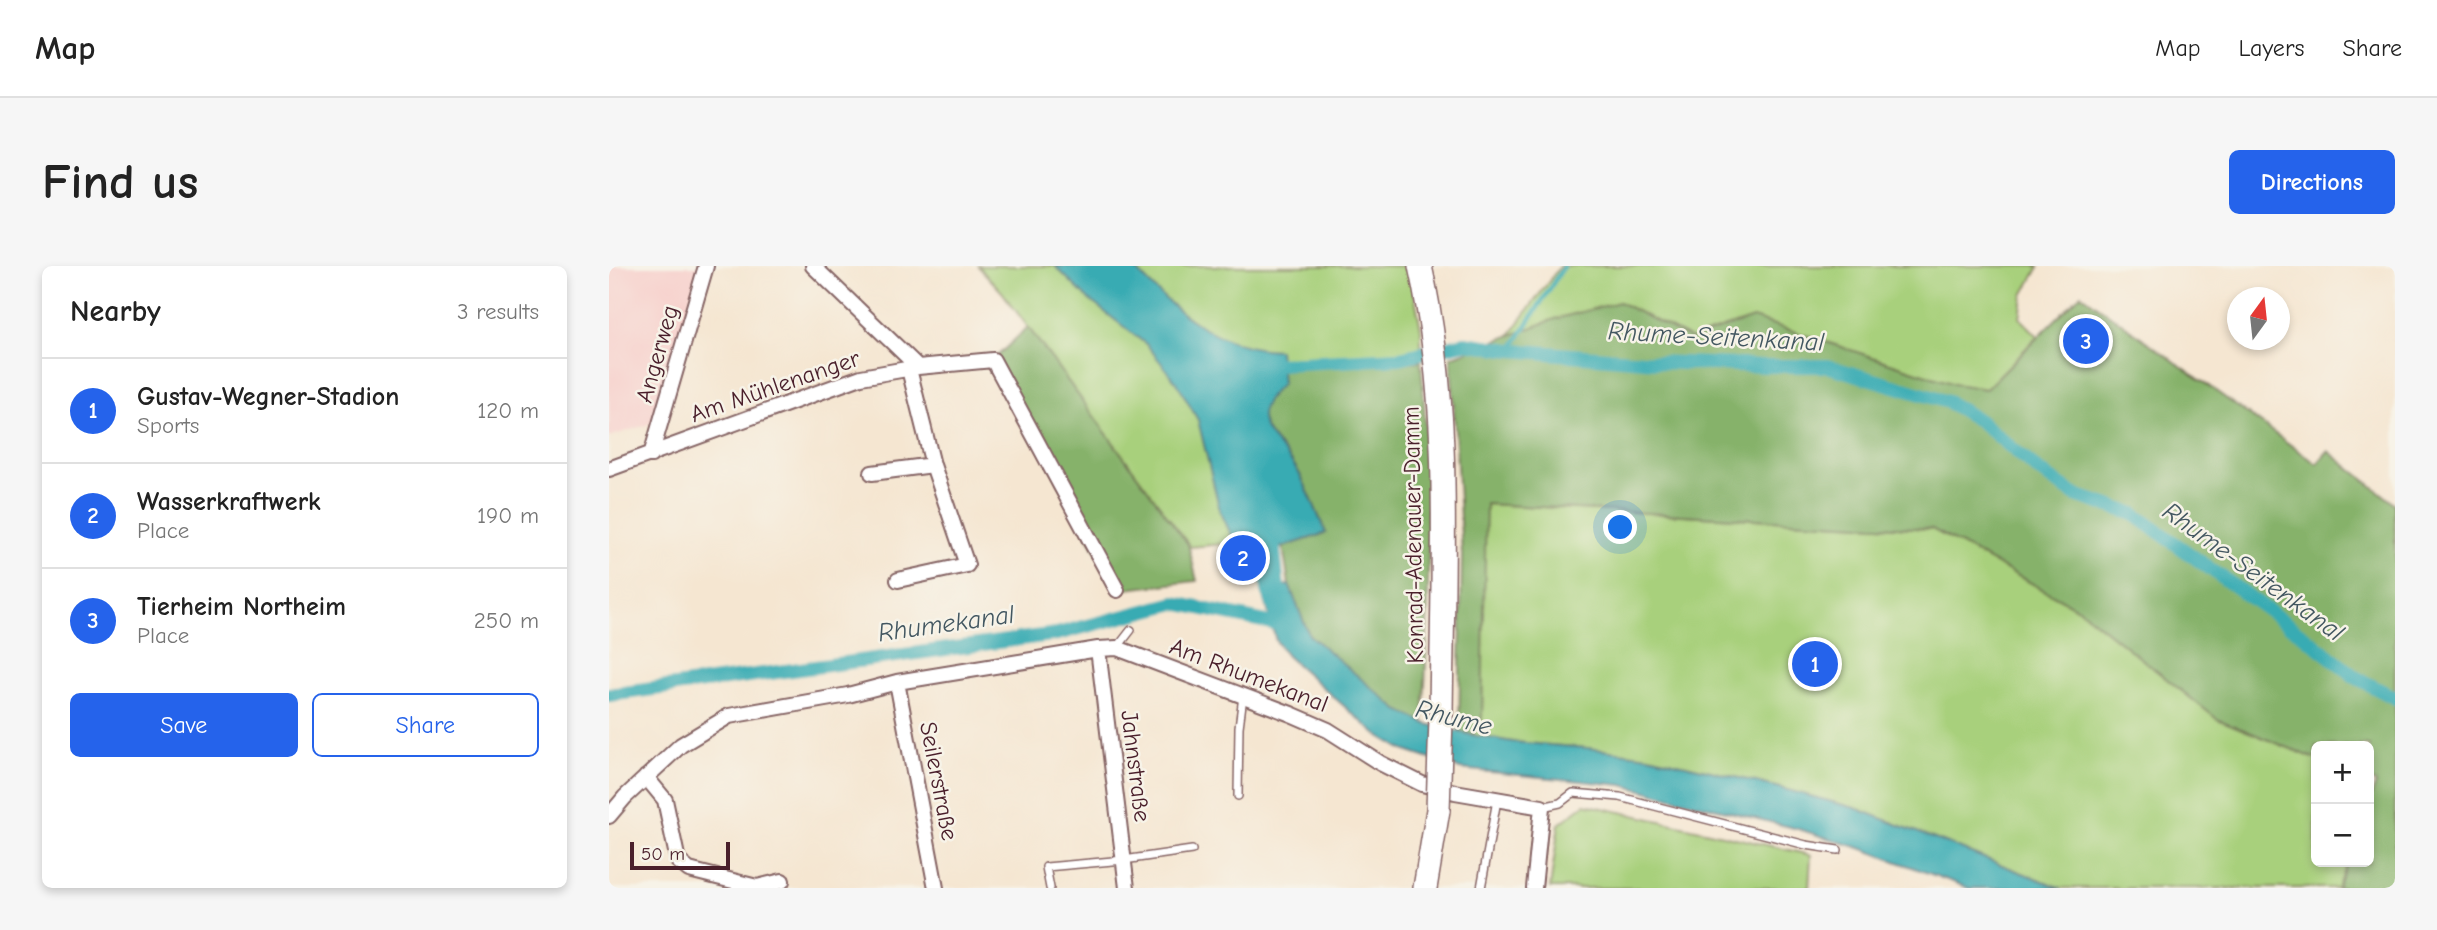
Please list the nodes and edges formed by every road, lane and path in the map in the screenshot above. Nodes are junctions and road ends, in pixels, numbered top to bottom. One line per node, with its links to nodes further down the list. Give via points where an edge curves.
1 (706, 266): 5 (street, Angerweg)
2 (813, 266): 4 (street)
3 (1420, 267): 28 (main road, Konrad-Adenauer-Damm, bridge, via 1429,311 1441,437 1438,810)
4 (913, 368): 5 (street, Am Mühlenanger, via 861,377); 6 (street); 10 (street, Am Mühlenanger, via 993,360)
5 (651, 455): 7 (street, Am Mühlenanger)
6 (933, 465): 8 (street); 9 (street, via 967,565)
7 (609, 469)
8 (872, 473)
9 (898, 580)
10 (1117, 590)
11 (1131, 629): 13 (lane)
12 (1098, 649): 13 (street, Am Rhumekanal); 14 (street, Am Rhumekanal); 23 (street, Jahnstraße)
13 (1117, 649): 15 (street, Am Rhumekanal)
14 (897, 682): 16 (street, Am Rhumekanal, via 729,716 681,745); 25 (street, Seilerstraße)
15 (1243, 696): 17 (lane); 18 (street, Am Rhumekanal, via 1328,730 1422,784)
16 (646, 777): 20 (street, Am Rhumekanal); 24 (street, via 665,800 678,861 689,870 757,887)
17 (1238, 796)
18 (1497, 800): 19 (street, Am Rhumekanal); 29 (lane)
19 (1542, 807): 22 (lane, via 1560,803 1573,793 1620,797); 30 (street)
20 (609, 816)
21 (1192, 850): 23 (lane)
22 (1838, 850)
23 (1124, 860): 26 (lane, via 1046,867); 27 (street, Jahnstraße)
24 (782, 881)
25 (936, 888)
26 (1050, 888)
27 (1127, 888)
28 (1425, 888)
29 (1482, 888)
30 (1534, 888)

